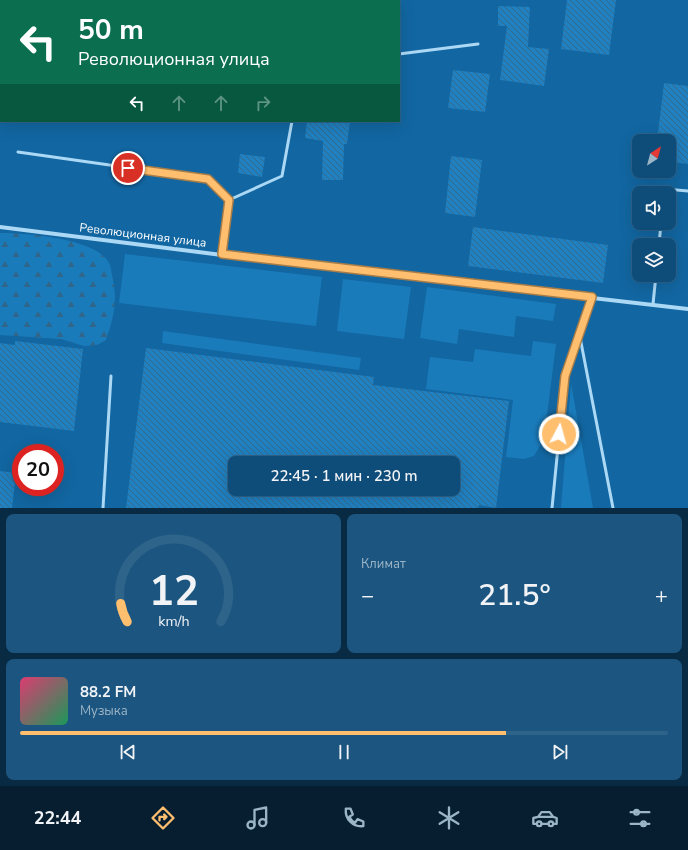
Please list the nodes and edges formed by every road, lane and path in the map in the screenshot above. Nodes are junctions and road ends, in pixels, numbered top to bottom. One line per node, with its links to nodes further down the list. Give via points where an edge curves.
1 (478, 44): 2 (lane)
2 (400, 54)
3 (292, 122): 7 (lane, via 282,176)
4 (18, 152): 7 (lane, via 208,179)
5 (676, 190): 6 (lane)
6 (688, 191)
7 (229, 200): 9 (lane)
8 (0, 227): 9 (street, Революционная улица)
9 (222, 254): 11 (street, Революционная улица)
10 (655, 282): 12 (lane)
11 (592, 297): 12 (street, Революционная улица); 14 (lane)
12 (653, 304): 13 (street, Революционная улица)
13 (688, 309)
14 (579, 332): 17 (lane, via 565,376); 18 (lane)
15 (111, 376): 16 (lane)
16 (103, 508)
17 (552, 508)
18 (613, 508)

